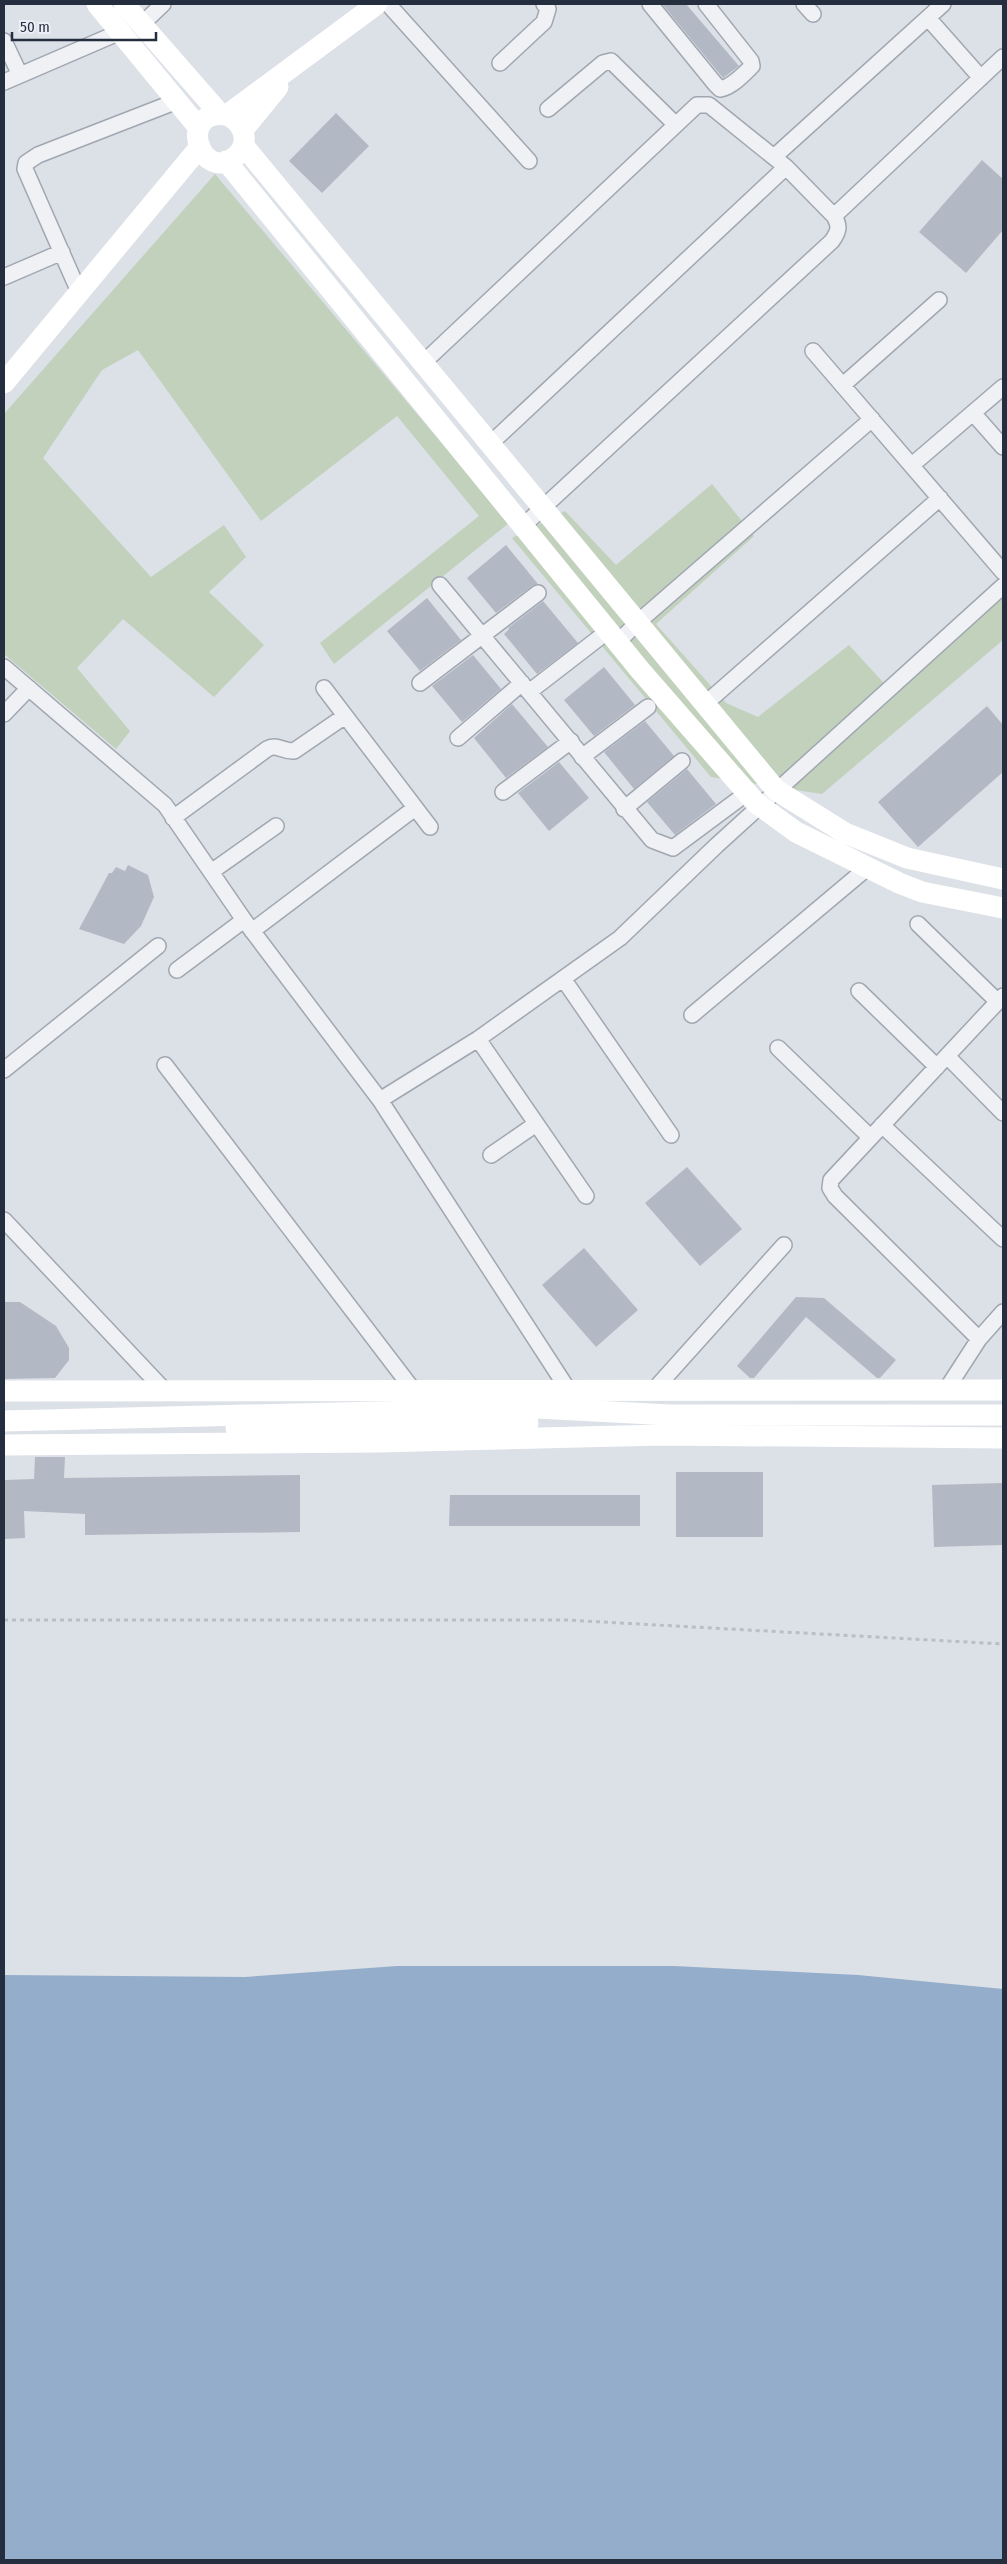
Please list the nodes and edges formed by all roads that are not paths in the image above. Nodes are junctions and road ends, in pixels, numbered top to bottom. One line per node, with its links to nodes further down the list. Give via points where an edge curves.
1 (97, 4): 12 (main road)
2 (124, 4): 11 (main road)
3 (163, 4): 11 (street)
4 (377, 4): 15 (main road)
5 (388, 4): 27 (street)
6 (544, 4): 16 (street, via 548,9 544,22)
7 (650, 4): 8 (street, via 716,86 726,88 752,66 751,61)
8 (706, 4)
9 (943, 4): 10 (street)
10 (928, 18): 18 (street); 28 (street)
11 (142, 24): 22 (main road)
12 (120, 32): 17 (street); 20 (main road)
13 (4, 41): 17 (street)
14 (1003, 56): 18 (street)
15 (299, 62): 22 (main road); 25 (main road)
16 (500, 63)
17 (20, 75): 19 (street)
18 (981, 78): 29 (street)
19 (4, 82)
20 (177, 101): 24 (main road); 30 (street, via 38,155 26,163)
21 (548, 108): 23 (street, via 603,63 611,61)
22 (224, 115): 24 (main road, via 206,119); 25 (main road, via 240,123)
23 (675, 124): 28 (street, via 697,105 709,105); 35 (street)
24 (199, 138): 26 (main road, via 210,160); 32 (main road)
25 (243, 138): 26 (main road, via 234,158); 35 (main road)
26 (226, 161): 46 (main road)
27 (529, 161)
28 (780, 161): 29 (street); 41 (street)
29 (834, 216): 45 (street, via 838,232 832,240)
30 (62, 252): 31 (street); 32 (street)
31 (4, 277)
32 (79, 292): 36 (main road)
33 (940, 300): 37 (street)
34 (813, 351): 37 (street)
35 (423, 363): 41 (main road)
36 (4, 383)
37 (843, 386): 40 (street)
38 (1003, 387): 39 (street)
39 (973, 413): 42 (street); 43 (street)
40 (872, 420): 43 (street); 51 (street)
41 (490, 444): 45 (main road)
42 (1003, 447)
43 (912, 465): 44 (street)
44 (940, 498): 47 (street); 59 (street)
45 (544, 509): 46 (street); 51 (main road)
46 (523, 526): 53 (main road)
47 (1003, 572)
48 (440, 585): 52 (street)
49 (1003, 586): 67 (street)
50 (538, 593): 52 (street)
51 (637, 622): 53 (street); 59 (main road)
52 (482, 636): 55 (street); 58 (street)
53 (613, 636): 58 (street); 69 (main road)
54 (4, 667): 56 (street)
55 (420, 683)
56 (29, 688): 61 (street); 72 (street, via 164,805)
57 (324, 688): 62 (street)
58 (526, 688): 63 (street); 64 (street)
59 (705, 704): 67 (main road)
60 (648, 707): 65 (street)
61 (4, 714)
62 (345, 716): 70 (street); 72 (street, via 299,749 289,752 276,746 267,749)
63 (458, 738)
64 (571, 741): 65 (street); 68 (street)
65 (582, 757): 71 (street)
66 (682, 761): 71 (street)
67 (776, 790): 69 (street); 77 (main road, via 844,834 907,858)
68 (503, 792)
69 (754, 800): 71 (street, via 673,848 652,840); 75 (main road, via 796,832); 83 (street, via 717,845 620,938)
70 (415, 808): 74 (street); 80 (street)
71 (624, 809)
72 (173, 818): 76 (street)
73 (276, 826): 76 (street)
74 (430, 827)
75 (867, 868): 78 (main road, via 922,892); 86 (street)
76 (211, 872): 80 (street)
77 (1003, 879)
78 (1003, 908)
79 (918, 924): 85 (street)
80 (248, 925): 82 (street); 92 (street)
81 (158, 946): 91 (street)
82 (177, 970)
83 (564, 980): 87 (street); 96 (street)
84 (859, 991): 89 (street)
85 (1001, 999): 89 (street)
86 (692, 1015)
87 (478, 1038): 92 (street); 94 (street)
88 (778, 1048): 97 (street)
89 (942, 1061): 93 (street); 95 (street)
90 (165, 1065): 109 (street)
91 (4, 1070)
92 (380, 1100): 110 (street)
93 (1003, 1113)
94 (536, 1124): 98 (street); 99 (street)
95 (882, 1125): 97 (street); 101 (street)
96 (671, 1135)
97 (870, 1137): 104 (street, via 831,1180 830,1188)
98 (491, 1155)
99 (586, 1196)
100 (4, 1220): 108 (street)
101 (1003, 1239)
102 (784, 1245): 111 (street)
103 (1003, 1312): 104 (street)
104 (979, 1339): 105 (street)
105 (946, 1390): 106 (main road); 111 (main road)
106 (1003, 1390)
107 (4, 1391): 108 (main road)
108 (165, 1391): 109 (main road)
109 (414, 1391): 110 (main road)
110 (569, 1391): 111 (main road)
111 (658, 1391): 115 (main road)
112 (1003, 1415): 113 (main road, bridge, via 670,1415 538,1408)
113 (4, 1421)
114 (4, 1433): 116 (main road, via 603,1422)
115 (663, 1434): 116 (main road); 117 (main road)
116 (627, 1436): 118 (main road)
117 (1003, 1438)
118 (4, 1445)

